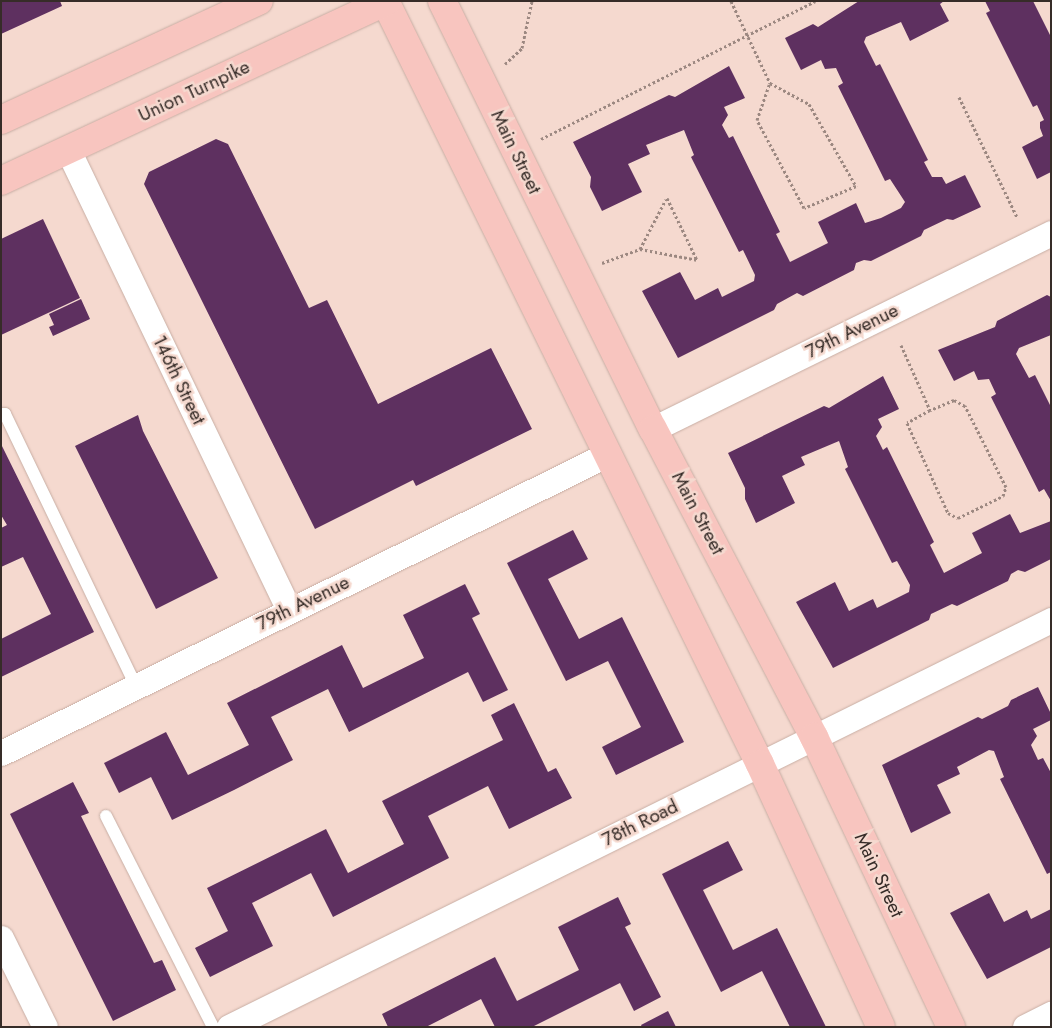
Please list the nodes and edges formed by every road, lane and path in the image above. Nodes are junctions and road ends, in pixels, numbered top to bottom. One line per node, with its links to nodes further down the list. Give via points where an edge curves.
1 (259, 1): 11 (main road)
2 (442, 1): 22 (main road, Main Street)
3 (532, 1): 8 (path, via 522,48)
4 (731, 1): 7 (path)
5 (815, 1): 7 (path)
6 (386, 2): 13 (main road, Union Turnpike); 23 (main road)
7 (748, 35): 9 (path); 12 (path)
8 (504, 64)
9 (770, 83): 9 (path, via 809,104 856,186 804,208 757,120)
10 (959, 98): 15 (path)
11 (1, 120)
12 (540, 139)
13 (68, 150): 14 (main road, Union Turnpike); 24 (street, 146th Street)
14 (1, 181)
15 (1017, 217)
16 (1051, 232): 22 (street, 79th Avenue)
17 (640, 249): 17 (path, via 688,258 698,260 667,198); 18 (path)
18 (601, 264)
19 (902, 344): 20 (path)
20 (930, 410): 20 (path, via 907,423 948,513 958,518 1003,496 1006,487 965,406 954,400)
21 (1, 414): 26 (lane, via 5,414)
22 (653, 429): 27 (main road, Main Street)
23 (606, 455): 24 (street, 79th Avenue); 29 (main road)
24 (290, 610): 26 (street, 79th Avenue)
25 (1051, 620): 27 (street, 78th Road)
26 (136, 686): 28 (street, 79th Avenue)
27 (814, 737): 29 (street, 78th Road); 37 (main road, Main Street)
28 (1, 753)
29 (760, 764): 35 (street, 78th Road); 36 (main road)
30 (106, 816): 34 (lane)
31 (1, 938): 33 (street)
32 (1051, 1014): 38 (street)
33 (45, 1027)
34 (214, 1027)
35 (229, 1027)
36 (881, 1027)
37 (951, 1027)
38 (1025, 1027)

